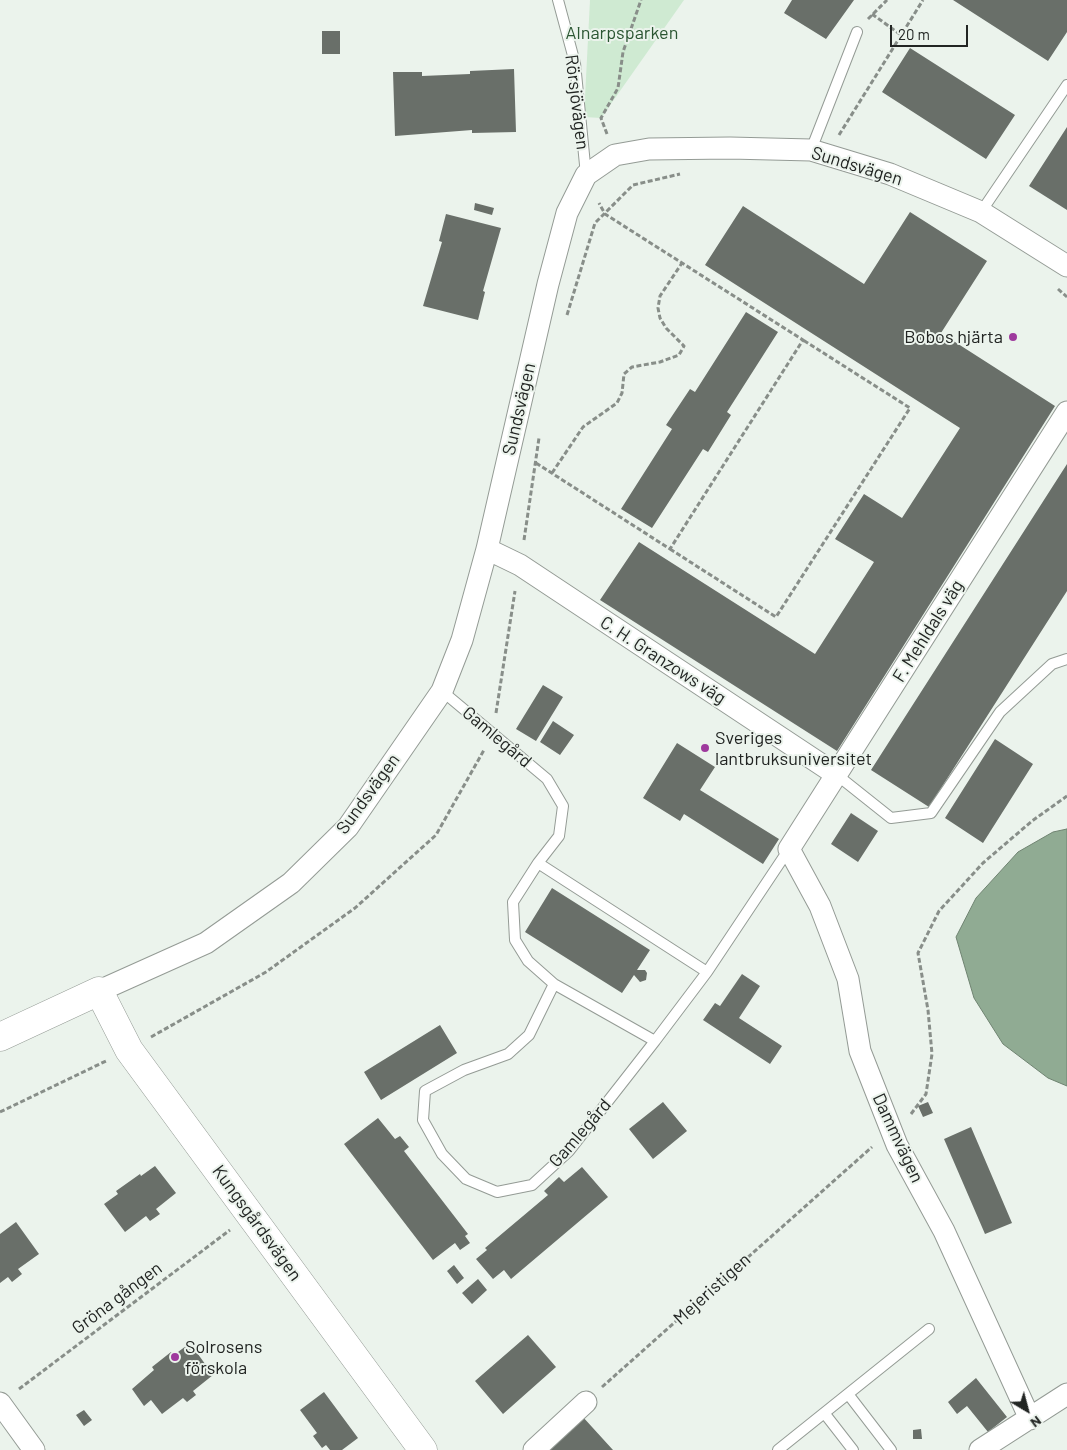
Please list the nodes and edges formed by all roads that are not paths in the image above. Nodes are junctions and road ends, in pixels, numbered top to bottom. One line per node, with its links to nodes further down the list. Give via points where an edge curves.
1 (558, 0): 5 (lane, Rörsjövägen, via 575,62)
2 (857, 32): 4 (lane)
3 (1067, 85): 6 (lane)
4 (819, 152): 5 (street, Sundsvägen, via 649,149 616,155); 6 (street, Sundsvägen, via 890,174)
5 (586, 175): 9 (street, Sundsvägen, via 564,222)
6 (982, 212): 7 (street, Sundsvägen)
7 (1067, 266)
8 (1067, 412): 12 (street, F. Mehldals väg)
9 (487, 549): 11 (street, Sundsvägen, via 462,640); 12 (street, C. H. Granzows väg, via 520,565)
10 (1067, 659): 12 (lane, via 1052,664 1000,712 931,814 891,818)
11 (442, 690): 14 (lane, Gamlegård, via 547,779 564,806 559,836); 17 (street, Sundsvägen, via 348,827 290,883 206,943)
12 (837, 775): 13 (street, F. Mehldals väg)
13 (789, 849): 15 (lane, Gamlegård); 26 (street, Dammvägen, via 820,906 848,979 860,1051 891,1130 944,1231)
14 (538, 863): 15 (lane); 16 (lane, Gamlegård, via 513,902 515,940 528,961)
15 (707, 972): 19 (lane, Gamlegård)
16 (554, 984): 19 (lane, Gamlegård); 19 (lane, Gamlegård, via 528,1035 508,1054 464,1070 425,1092 423,1120 442,1154 466,1179 497,1192 532,1185 569,1151)
17 (99, 991): 18 (street); 27 (street, Kungsgårdsvägen, via 129,1050)
18 (0, 1037)
19 (655, 1041)
20 (929, 1328): 21 (lane)
21 (848, 1394): 25 (lane); 32 (lane)
22 (1067, 1394): 26 (street)
23 (586, 1402): 29 (street)
24 (0, 1403): 28 (street)
25 (824, 1414): 30 (lane); 31 (lane)
26 (1030, 1419): 33 (street)
27 (414, 1446)
28 (34, 1450)
29 (534, 1450)
30 (778, 1450)
31 (852, 1450)
32 (891, 1450)
33 (980, 1450)

